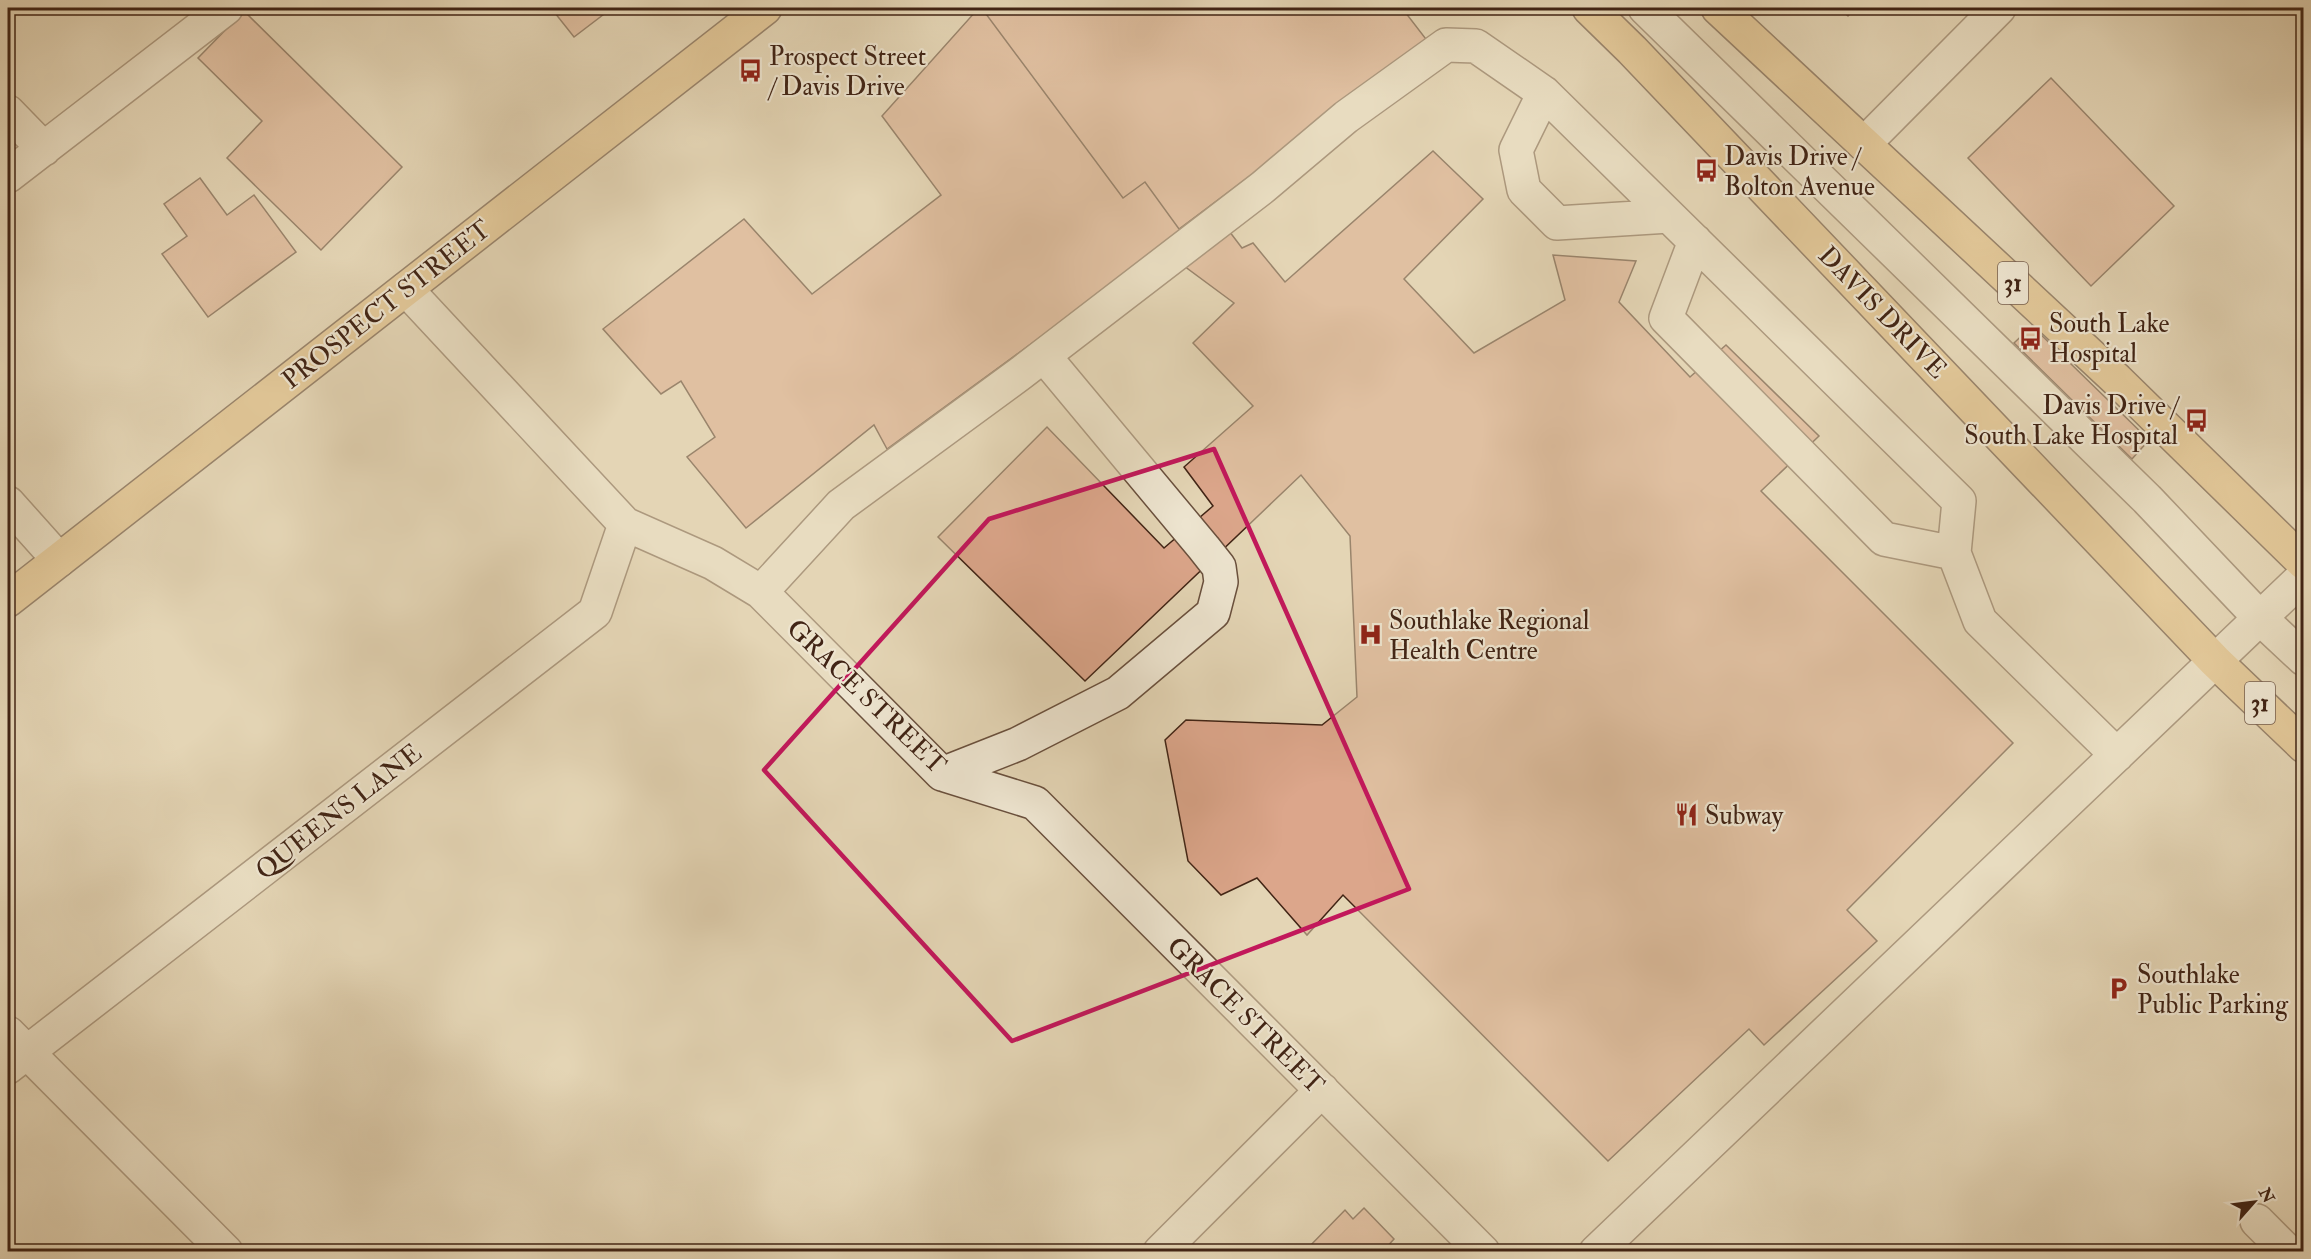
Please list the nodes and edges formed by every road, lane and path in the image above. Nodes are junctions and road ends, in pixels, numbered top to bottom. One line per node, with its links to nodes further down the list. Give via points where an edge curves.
1 (226, 8): 10 (street)
2 (765, 8): 14 (main road, PROSPECT STREET)
3 (1589, 8): 26 (main road, DAVIS DRIVE / 31)
4 (1645, 8): 24 (street, via 2147,499)
5 (1718, 8): 9 (main road, 31)
6 (1999, 8): 9 (street)
7 (1544, 93): 12 (street); 12 (street, via 1516,150 1524,190 1557,223); 15 (street, via 1476,46 1446,45 1346,117 1263,187)
8 (8, 112): 10 (street)
9 (1864, 144): 20 (main road, 31, via 2117,380)
10 (44, 149): 11 (street)
11 (8, 176)
12 (1669, 216): 13 (street)
13 (1695, 241): 18 (street, via 1959,501); 18 (street, via 1666,318 1884,539)
14 (406, 289): 17 (street, GRACE STREET); 19 (main road, PROSPECT STREET)
15 (1044, 356): 22 (street, via 841,505); 29 (street, via 1219,567 1221,582 1213,613 1118,693 1018,744)
16 (8, 503): 19 (street)
17 (625, 524): 22 (street, GRACE STREET, via 713,564); 30 (street, QUEENS LANE, via 595,612)
18 (1954, 554): 28 (street, via 1980,621)
19 (59, 560): 23 (main road, PROSPECT STREET)
20 (2304, 563)
21 (2304, 576): 24 (street)
22 (761, 592): 29 (street, GRACE STREET)
23 (8, 600)
24 (2260, 618): 25 (street); 26 (street)
25 (2304, 659)
26 (2215, 661): 27 (main road, DAVIS DRIVE / 31); 28 (street)
27 (2304, 746)
28 (2117, 755): 36 (street)
29 (942, 774): 31 (street, GRACE STREET, via 1035,803)
30 (14, 1051): 33 (street)
31 (1322, 1090): 34 (street); 35 (street, GRACE STREET)
32 (2257, 1221): 37 (street)
33 (226, 1251)
34 (1160, 1251)
35 (1483, 1251)
36 (1596, 1251)
37 (2288, 1251)

